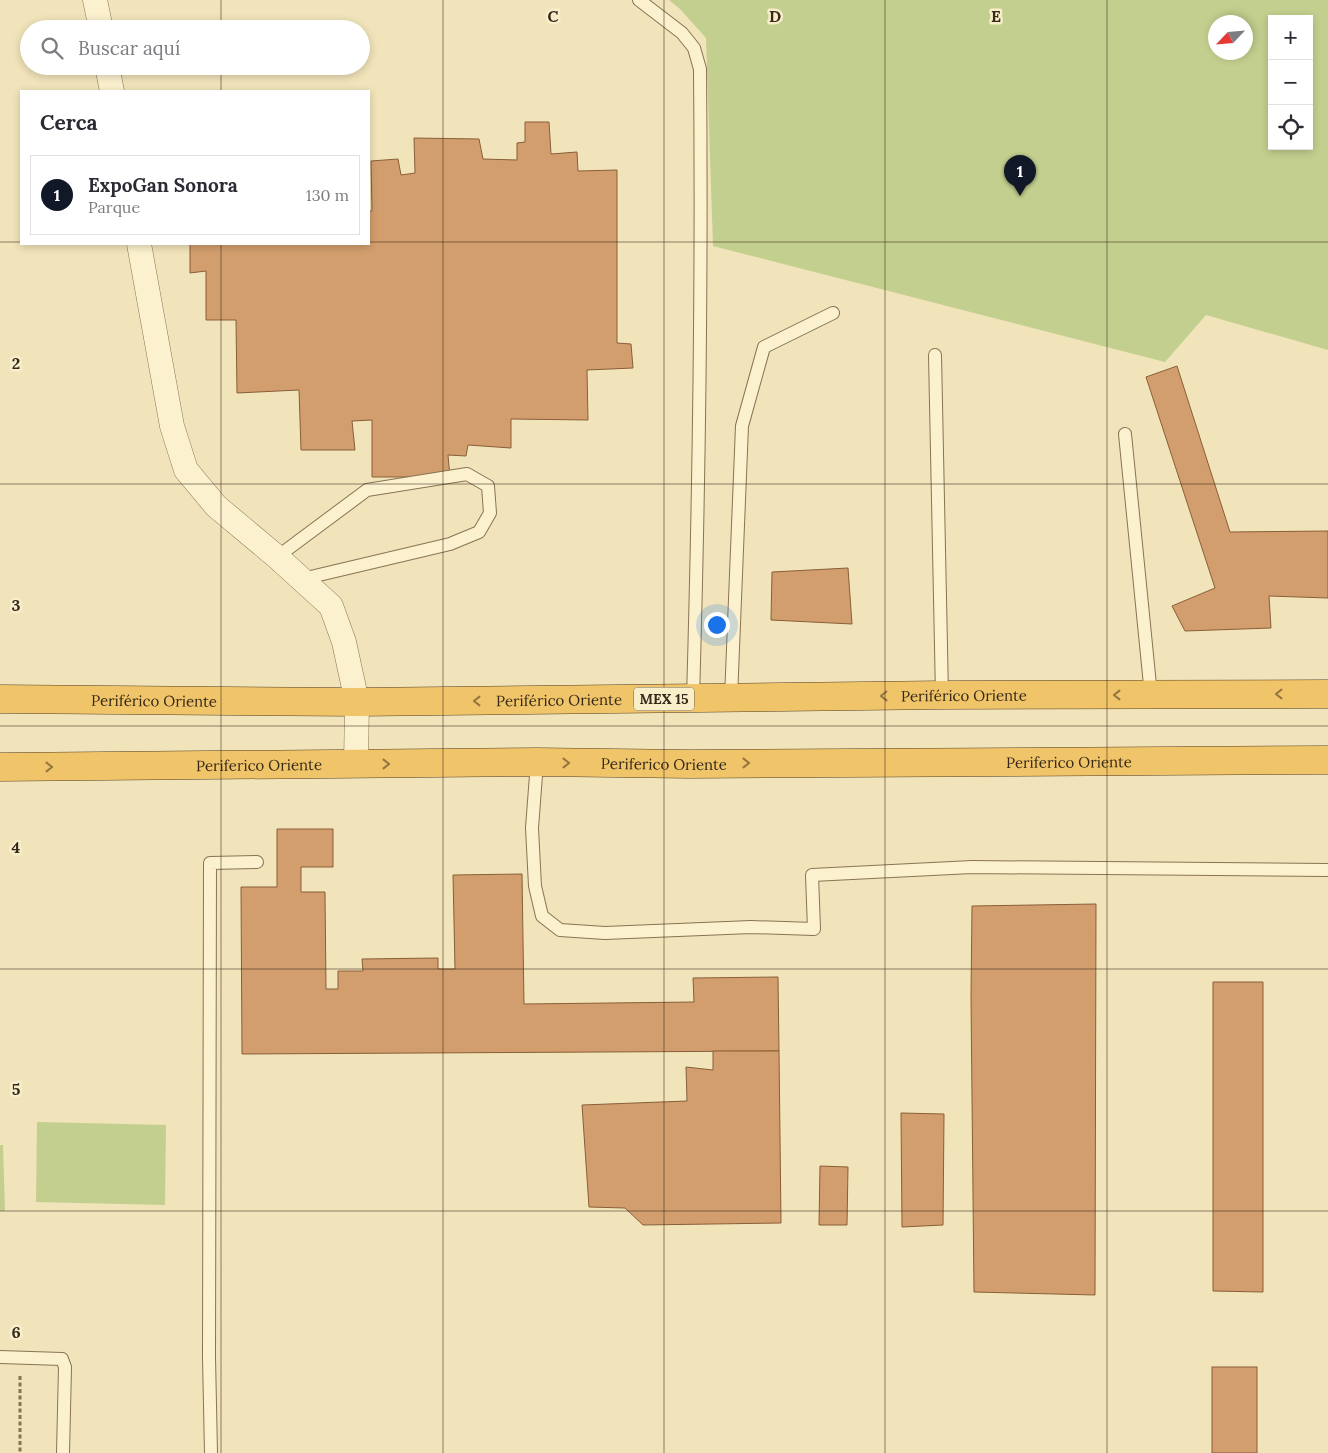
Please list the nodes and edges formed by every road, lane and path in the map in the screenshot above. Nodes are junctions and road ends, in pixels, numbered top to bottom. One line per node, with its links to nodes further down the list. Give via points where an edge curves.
1 (95, 0): 3 (street)
2 (639, 0): 17 (lane, via 682,33 694,48 700,69 702,241)
3 (98, 20)
4 (109, 75): 5 (street)
5 (112, 90)
6 (139, 245): 10 (street, via 172,426 186,470 216,506)
7 (833, 313): 15 (lane, via 764,347 742,426)
8 (935, 356): 12 (lane)
9 (1125, 434): 14 (lane)
10 (277, 557): 11 (street); 11 (lane, via 367,490 467,474 488,486 490,513 479,532 450,544)
11 (302, 580): 18 (street, via 331,606 344,642)
12 (942, 694): 14 (highway, Periférico Oriente / MEX 15, one-way to 12); 15 (highway, Periférico Oriente / MEX 15, one-way to 15)
13 (1328, 694): 14 (highway, Periférico Oriente / MEX 15, one-way to 14)
14 (1152, 695)
15 (732, 698): 17 (highway, Periférico Oriente / MEX 15)
16 (0, 699): 18 (highway, Periférico Oriente / MEX 15)
17 (693, 699): 18 (highway, Periférico Oriente / MEX 15, one-way to 18)
18 (357, 702): 21 (street)
19 (1328, 760): 20 (highway, Periferico Oriente, one-way to 19)
20 (537, 762): 21 (highway, Periferico Oriente, one-way to 20); 24 (lane, via 532,828 535,886 542,916 560,930 605,933 814,929 812,875 972,867)
21 (356, 764): 22 (highway, Periferico Oriente, one-way to 21)
22 (0, 767)
23 (257, 862): 29 (lane, via 210,863)
24 (1328, 870)
25 (0, 1357): 26 (lane)
26 (20, 1358): 27 (path); 28 (lane, via 62,1359 65,1367)
27 (20, 1453)
28 (63, 1453)
29 (211, 1453)

